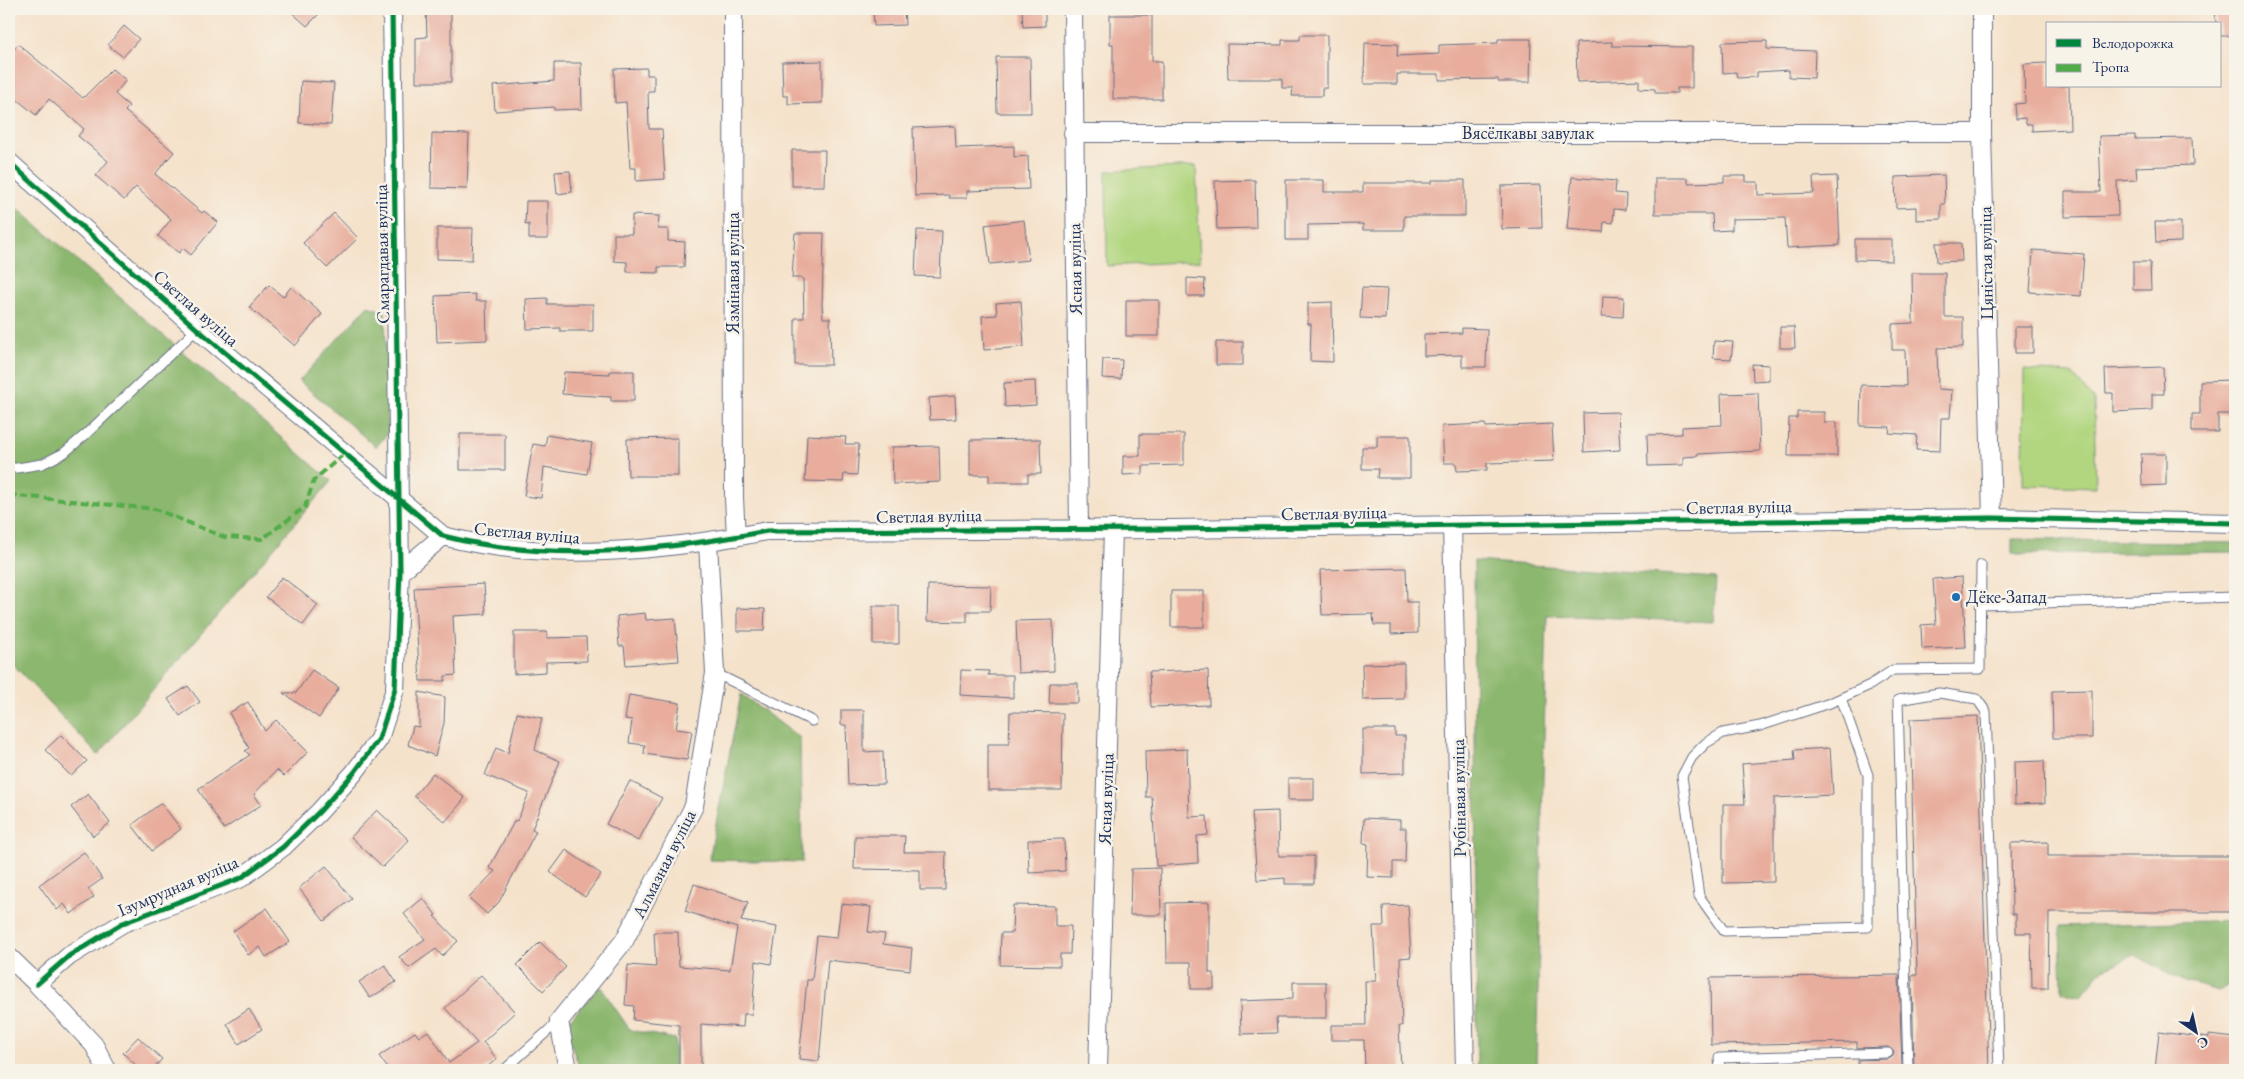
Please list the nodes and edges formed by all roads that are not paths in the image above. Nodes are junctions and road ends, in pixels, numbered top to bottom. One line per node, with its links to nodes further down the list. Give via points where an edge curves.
1 (392, 9): 10 (street, Смарагдавая вуліца)
2 (733, 9): 17 (street, Язмінавая вуліца)
3 (1073, 9): 5 (street, Ясная вуліца)
4 (1982, 9): 6 (street, Цяністая вуліца)
5 (1073, 133): 6 (street, Вясёлкавы завулак); 14 (street, Ясная вуліца)
6 (1982, 133): 11 (street, Цяністая вуліца)
7 (9, 162): 8 (street, Светлая вуліца)
8 (197, 329): 9 (lane, via 64,452 42,464); 10 (street, Светлая вуліца)
9 (9, 468)
10 (400, 499): 16 (street, Светлая вуліца); 20 (street, Ізумрудная вуліца)
11 (1992, 518): 12 (street, Светлая вуліца); 13 (street, Светлая вуліца)
12 (2235, 523)
13 (1452, 525): 15 (street, Светлая вуліца); 34 (street, Рубінавая вуліца)
14 (1079, 528): 15 (street, Светлая вуліца); 17 (street, Светлая вуліца, via 767,531)
15 (1113, 529): 33 (street, Ясная вуліца)
16 (444, 536): 18 (street, Светлая вуліца, via 492,547 594,552); 20 (street)
17 (736, 537): 18 (street, Светлая вуліца)
18 (708, 542): 23 (street, Алмазная вуліца)
19 (1981, 565): 22 (lane)
20 (400, 572): 27 (street, Ізумрудная вуліца, via 396,689 379,740 354,773 282,847 241,878 123,923 68,956)
21 (2235, 597): 22 (lane)
22 (1981, 605): 24 (lane, via 1980,669 1893,670)
23 (715, 673): 25 (lane); 28 (street, Алмазная вуліца, via 694,806 624,941)
24 (1841, 698): 24 (lane, via 1868,775 1868,927 1724,931 1699,896 1682,776 1692,757 1722,733 1760,726)
25 (812, 721)
26 (9, 956): 27 (street)
27 (37, 984): 30 (street, via 94,1045)
28 (559, 1021): 31 (lane); 32 (street)
29 (1888, 1053): 35 (lane, via 1719,1058)
30 (107, 1070)
31 (504, 1070)
32 (568, 1070)
33 (1098, 1070)
34 (1465, 1070)
35 (1720, 1070)
36 (1908, 1070): 37 (lane, via 1898,700 1939,693 1977,699 1986,712)
37 (1999, 1070)

